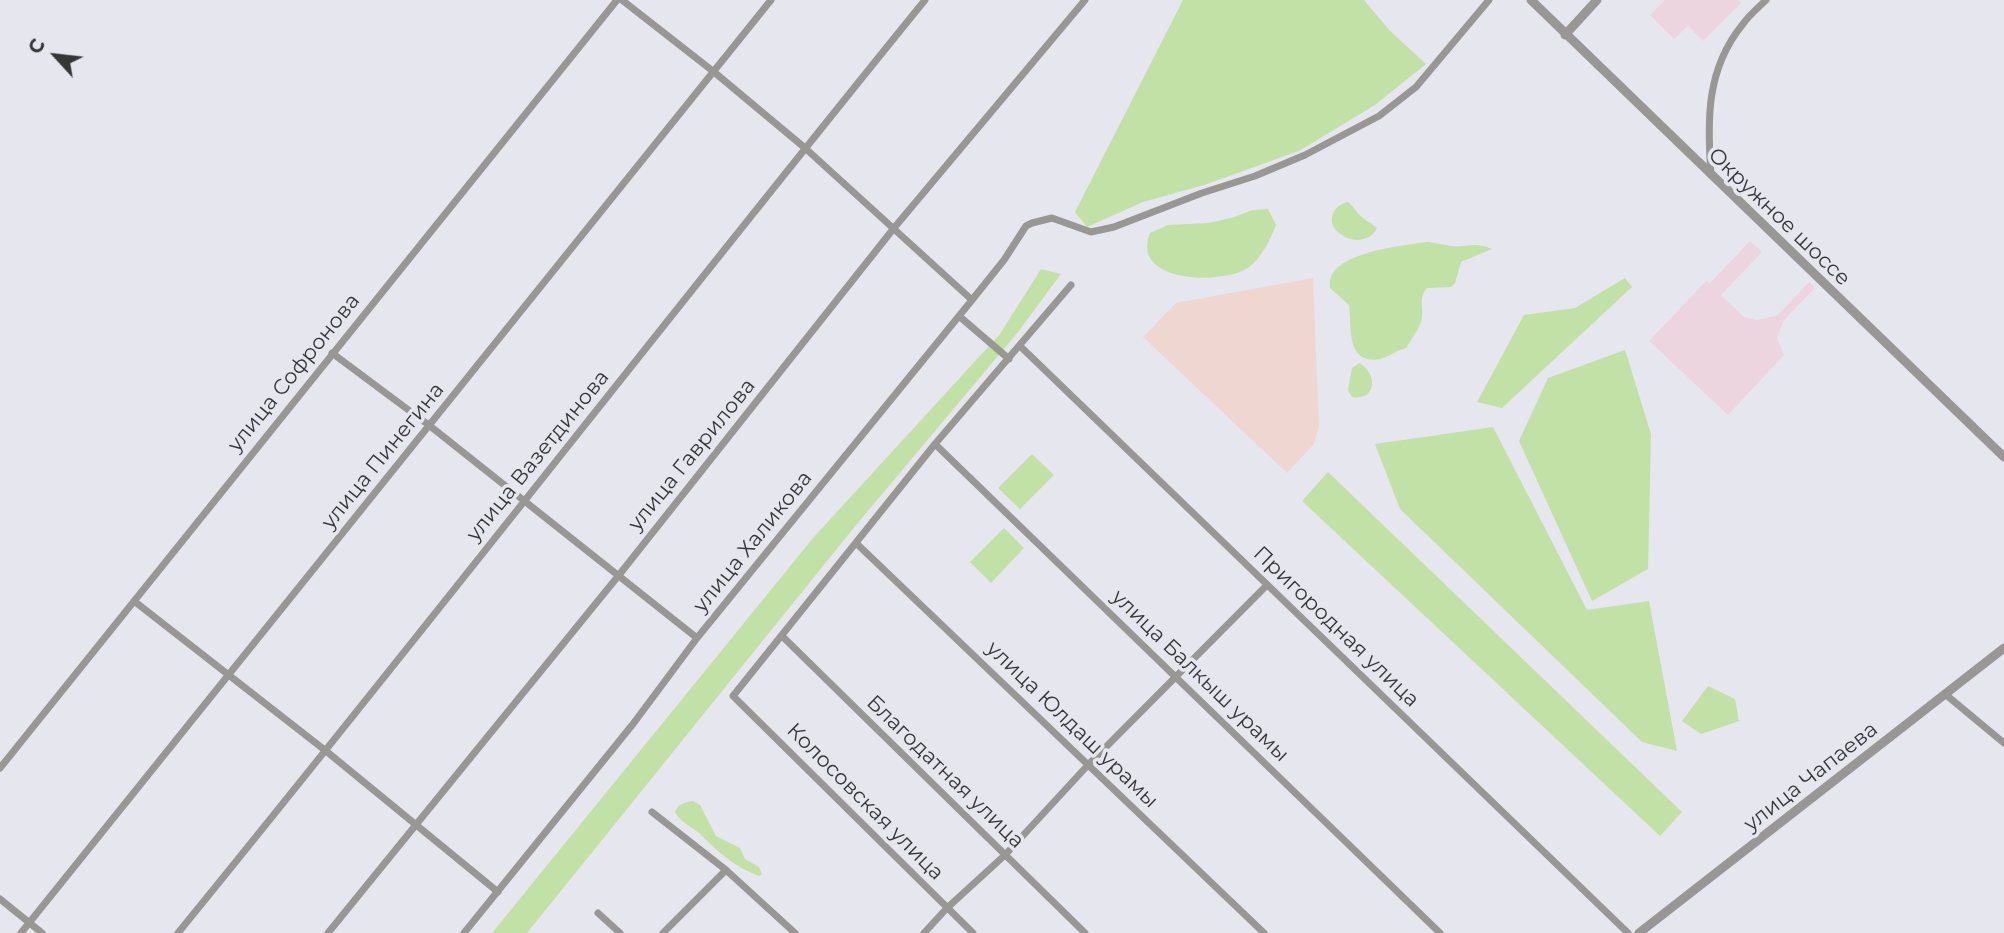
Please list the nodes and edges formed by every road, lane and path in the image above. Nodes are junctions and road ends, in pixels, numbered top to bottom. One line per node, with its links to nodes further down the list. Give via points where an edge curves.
1 (619, 0): 10 (street); 18 (street, улица Софронова)
2 (771, 0): 10 (street, улица Пинегина)
3 (925, 0): 11 (street, улица Вазетдинова)
4 (1086, 0): 13 (street, улица Гаврилова)
5 (1489, 0): 15 (street, улица Халикова, via 1416,87 1378,116 1305,155 1114,227 1090,232 1052,218 1032,223)
6 (1531, 0): 9 (street, Окружное шоссе)
7 (1597, 0): 9 (street)
8 (1766, 0): 12 (street, via 1730,43 1716,77 1709,116)
9 (1565, 35): 12 (street, Окружное шоссе)
10 (714, 72): 11 (street); 20 (street, улица Пинегина)
11 (805, 148): 13 (street); 23 (street, улица Вазетдинова)
12 (1712, 176): 22 (street, Окружное шоссе)
13 (894, 228): 15 (street); 25 (street, улица Гаврилова)
14 (1071, 285): 17 (street)
15 (972, 300): 16 (street, улица Халикова)
16 (959, 316): 19 (street); 29 (street, улица Халикова)
17 (1020, 346): 19 (street); 26 (street, Пригородная улица)
18 (332, 353): 20 (street); 27 (street, улица Софронова)
19 (1009, 359): 21 (street)
20 (430, 426): 23 (street); 31 (street, улица Пинегина)
21 (935, 444): 24 (street); 32 (street, улица Балкыш урамы)
22 (2004, 457)
23 (524, 501): 25 (street); 35 (street, улица Вазетдинова)
24 (856, 543): 28 (street); 36 (street, улица Юлдаш урамы)
25 (619, 575): 29 (street); 39 (street, улица Гаврилова)
26 (1267, 585): 32 (street); 60 (street, Пригородная улица)
27 (134, 601): 31 (street); 37 (street, улица Софронова)
28 (782, 636): 40 (street, Благодатная улица); 44 (street, Колосовская улица, via 733,696)
29 (697, 638): 42 (street, улица Халикова)
30 (2004, 648): 33 (street, улица Чапаева)
31 (228, 674): 35 (street); 46 (street, улица Пинегина)
32 (1176, 676): 36 (street); 59 (street, улица Балкыш урамы)
33 (1945, 694): 34 (street); 61 (street, улица Чапаева)
34 (2004, 743)
35 (326, 751): 39 (street); 49 (street, улица Вазетдинова)
36 (1088, 765): 40 (street); 58 (street, улица Юлдаш урамы)
37 (0, 768)
38 (653, 812): 41 (street)
39 (415, 825): 42 (street); 50 (street, улица Гаврилова)
40 (1005, 855): 44 (street); 57 (street, Благодатная улица)
41 (726, 870): 53 (street); 54 (street)
42 (498, 892): 51 (street, улица Халикова)
43 (0, 899): 46 (street)
44 (947, 908): 55 (street); 56 (street, Колосовская улица)
45 (598, 913): 52 (street)
46 (29, 922): 47 (street, улица Пинегина); 48 (street)
47 (21, 933)
48 (42, 933)
49 (178, 933)
50 (328, 933)
51 (464, 933)
52 (620, 933)
53 (663, 933)
54 (795, 933)
55 (924, 933)
56 (972, 933)
57 (1085, 933)
58 (1264, 933)
59 (1440, 933)
60 (1628, 933)
61 (1639, 933)

